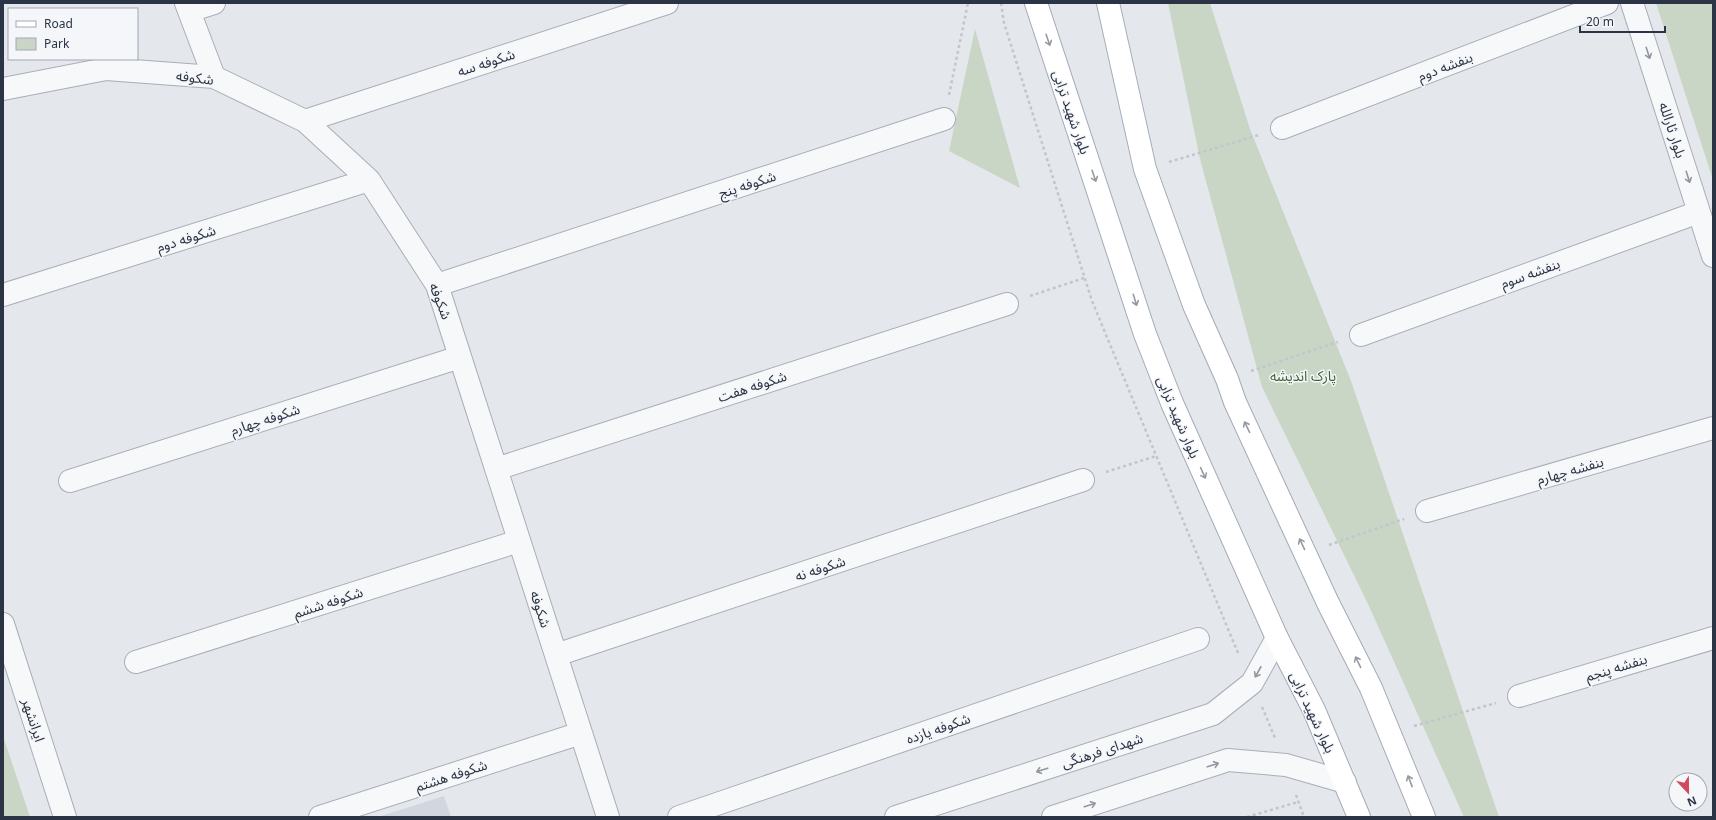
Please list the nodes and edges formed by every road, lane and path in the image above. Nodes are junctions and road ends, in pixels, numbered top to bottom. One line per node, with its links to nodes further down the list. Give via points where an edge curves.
1 (214, 3): 9 (street)
2 (667, 3): 13 (street, شکوفه سه)
3 (968, 3): 12 (path)
4 (1001, 3): 19 (path, via 1004,23)
5 (1036, 3): 35 (main road, بلوار شهید ترابی, one-way to 35, via 1156,362 1172,404)
6 (1108, 3): 15 (main road)
7 (1607, 3): 14 (street, بنفشه دوم)
8 (1632, 3): 17 (street, بلوار ثارالله, one-way to 17)
9 (188, 7): 10 (street)
10 (214, 77): 11 (street, شکوفه, via 106,69); 13 (street, شکوفه)
11 (3, 89)
12 (944, 119): 20 (street, شکوفه پنج)
13 (305, 121): 16 (street, شکوفه)
14 (1282, 128): 15 (path)
15 (1145, 169): 25 (main road, via 1194,304)
16 (369, 180): 20 (street, شکوفه); 21 (street, شکوفه دوم)
17 (1699, 212): 18 (street, بلوار ثارالله); 23 (street, بنفشه سوم)
18 (1713, 256)
19 (1084, 278): 22 (path); 27 (path)
20 (437, 285): 24 (street, شکوفه)
21 (3, 295)
22 (1007, 304): 28 (street, شکوفه هفت)
23 (1361, 335): 25 (path)
24 (460, 357): 28 (street, شکوفه); 30 (street, شکوفه چهارم)
25 (1226, 379): 33 (main road, one-way to 25)
26 (1713, 428): 31 (street, بنفشه چهارم)
27 (1156, 456): 29 (path); 40 (path)
28 (496, 469): 32 (street, شکوفه)
29 (1083, 480): 38 (street, شکوفه نه)
30 (70, 481)
31 (1427, 511): 33 (path)
32 (519, 541): 38 (street, شکوفه); 39 (street, شکوفه ششم)
33 (1306, 553): 43 (main road, one-way to 33)
34 (3, 624): 47 (street, ایرانشهر)
35 (1277, 638): 40 (street, شهدای فرهنگی, one-way to 40); 45 (main road, بلوار شهید ترابی, via 1314,710)
36 (1713, 638): 41 (street, بنفشه پنجم)
37 (1198, 640): 50 (street, شکوفه یازده)
38 (556, 655): 42 (street, شکوفه)
39 (136, 662)
40 (1252, 683): 44 (path); 51 (street, شهدای فرهنگی, one-way to 51, via 1212,714)
41 (1519, 696): 43 (path)
42 (581, 733): 48 (street, شکوفه هشتم); 49 (street, شکوفه)
43 (1390, 733): 56 (main road, one-way to 43)
44 (1286, 765): 45 (street); 46 (path); 52 (street, one-way to 44, via 1228,760)
45 (1345, 782): 55 (main road, بلوار شهید ترابی)
46 (1298, 802): 53 (path); 54 (path)
47 (65, 817)
48 (320, 817)
49 (608, 817)
50 (679, 817)
51 (896, 817)
52 (1053, 817)
53 (1247, 817)
54 (1304, 817)
55 (1359, 817)
56 (1424, 817)

